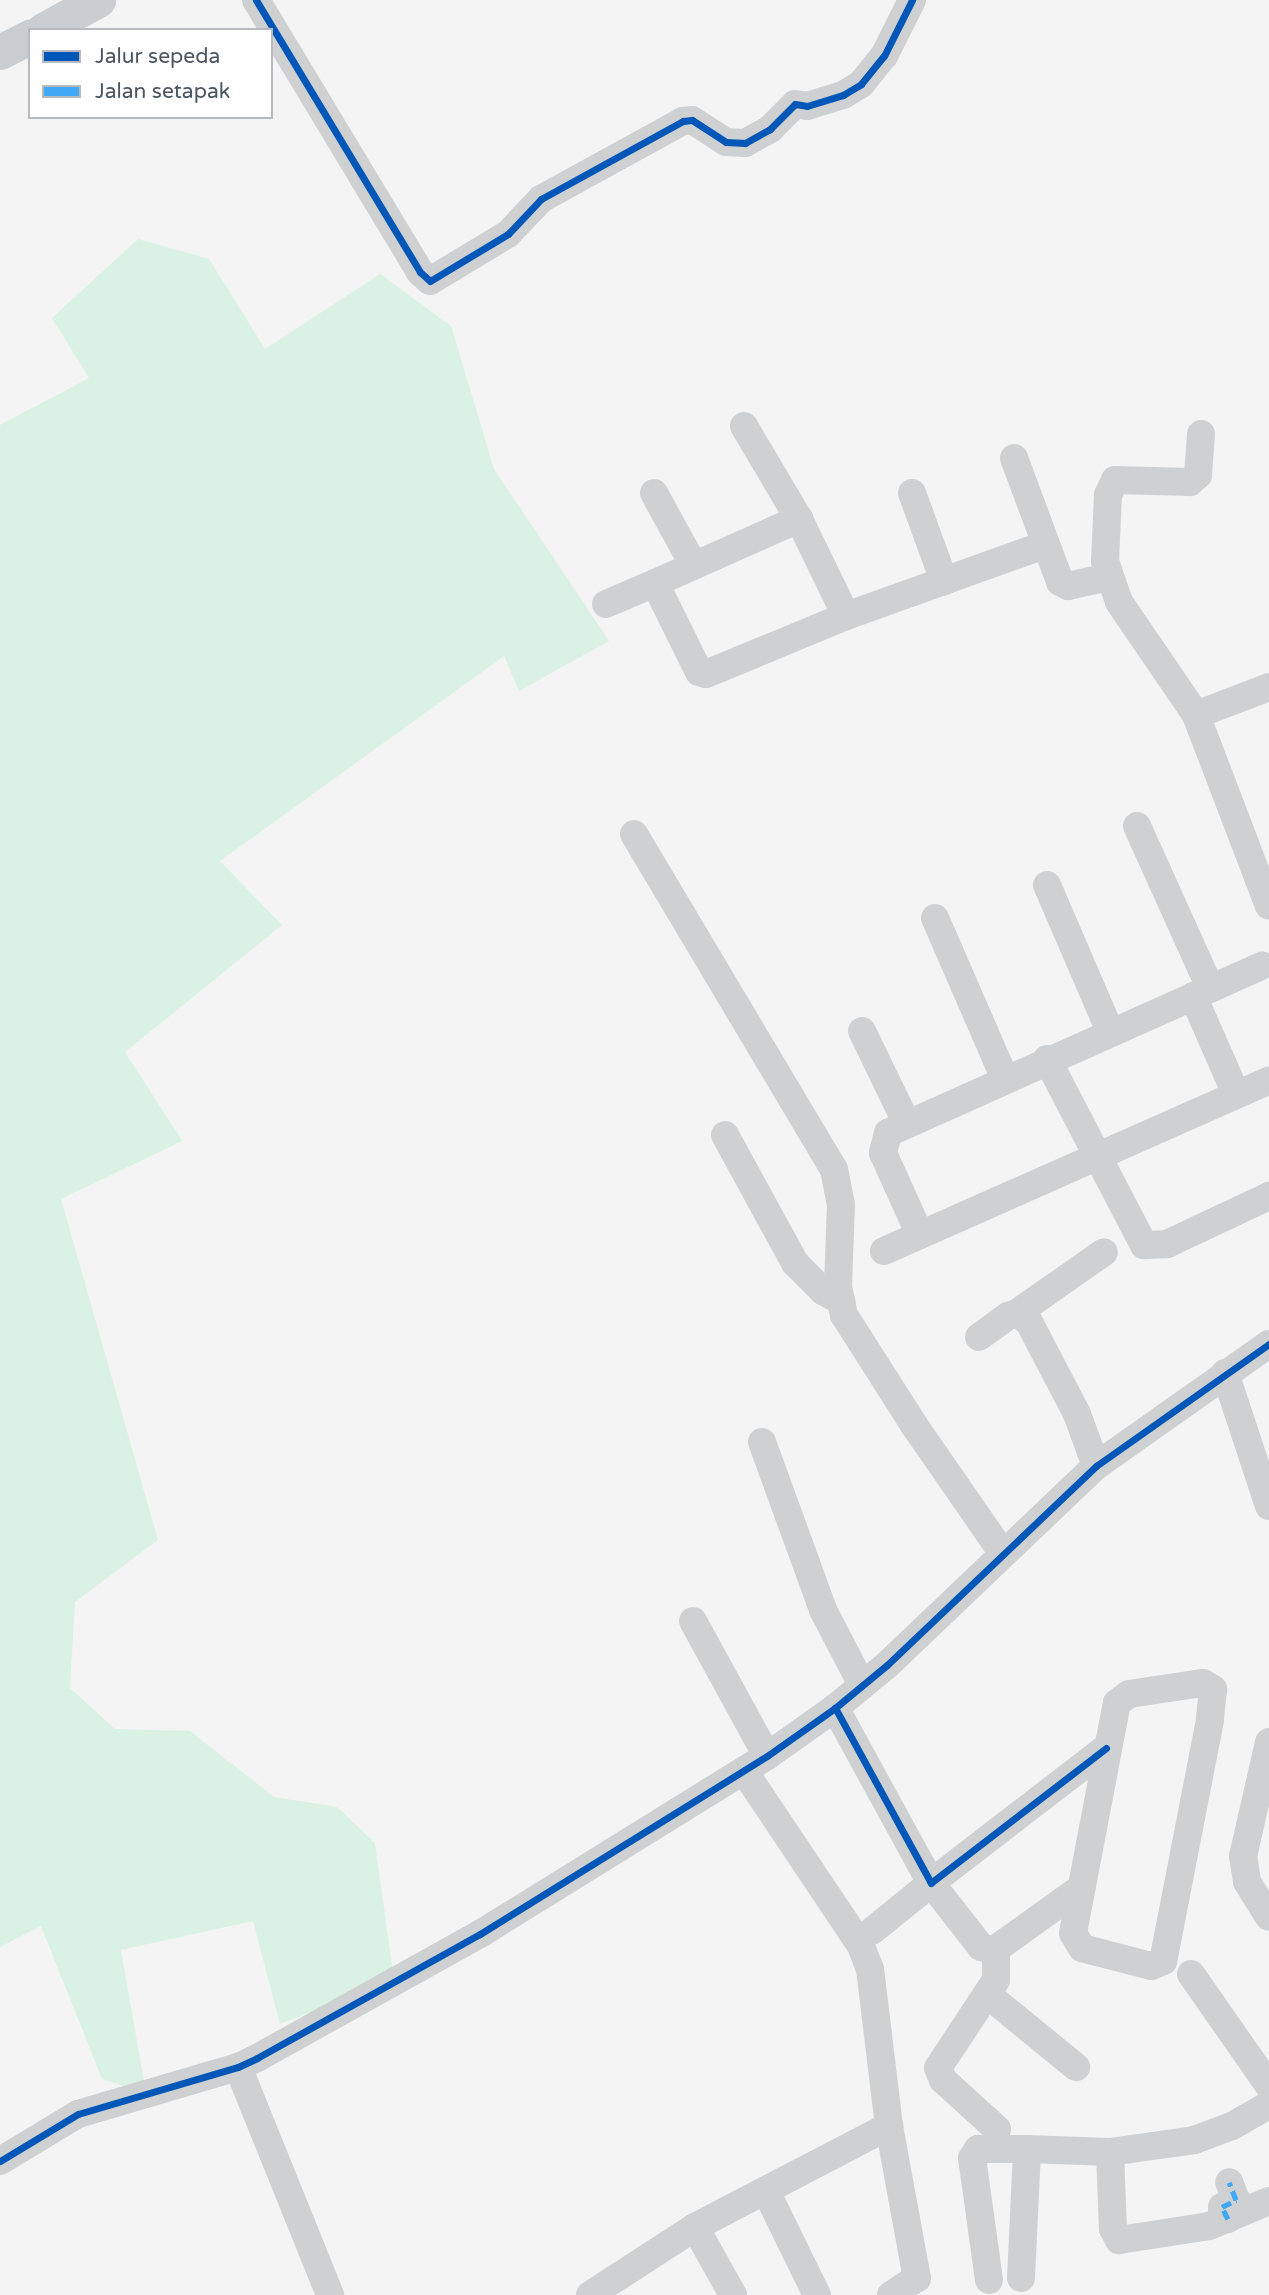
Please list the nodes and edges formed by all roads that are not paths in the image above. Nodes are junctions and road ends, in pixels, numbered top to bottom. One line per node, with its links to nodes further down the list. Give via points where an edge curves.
1 (98, 0): 4 (main road)
2 (256, 0): 6 (street)
3 (912, 0): 5 (street, via 884,56 861,84 843,95 807,106 795,104 770,129 745,143 726,142 691,120 683,121 541,199 508,234 430,281 420,272)
4 (47, 28)
5 (273, 28)
6 (273, 28)
7 (28, 38): 8 (main road)
8 (0, 52)
9 (744, 426): 14 (street)
10 (1201, 434): 17 (street, via 1198,475 1191,482 1115,480 1108,495 1104,540)
11 (1014, 458): 15 (street)
12 (654, 493): 16 (street)
13 (912, 493): 18 (street)
14 (799, 519): 16 (street); 21 (street)
15 (1044, 545): 17 (street, via 1063,585); 18 (street)
16 (694, 566): 19 (street)
17 (1108, 577): 23 (street, via 1119,601)
18 (944, 581): 21 (street)
19 (655, 583): 20 (street); 21 (street, via 702,674)
20 (606, 604)
21 (846, 616)
22 (1269, 687): 23 (street)
23 (1196, 715): 27 (street)
24 (1137, 826): 30 (street)
25 (634, 834): 44 (street, via 834,1169 841,1204 837,1264)
26 (1046, 885): 32 (street)
27 (1269, 906)
28 (935, 918): 34 (street)
29 (1267, 970): 30 (street)
30 (1201, 992): 32 (street); 36 (street)
31 (862, 1031): 37 (street)
32 (1110, 1031): 33 (street)
33 (1047, 1059): 34 (street); 39 (street)
34 (1004, 1077): 37 (street)
35 (1269, 1080): 36 (street)
36 (1236, 1094): 39 (street)
37 (906, 1122): 41 (street, via 888,1133 882,1146)
38 (725, 1135): 44 (street, via 794,1262 822,1291)
39 (1094, 1157): 40 (street, via 1144,1245 1167,1244); 41 (street)
40 (1269, 1196)
41 (920, 1235): 42 (street)
42 (884, 1251)
43 (1104, 1252): 45 (street)
44 (841, 1301): 52 (street, via 856,1337)
45 (1017, 1313): 46 (street); 50 (street, via 1029,1321)
46 (979, 1337)
47 (1269, 1344): 48 (street)
48 (1225, 1373): 50 (street); 51 (street)
49 (762, 1442): 54 (street, via 823,1610)
50 (1096, 1465): 52 (street)
51 (1269, 1506)
52 (1002, 1552): 54 (street)
53 (693, 1621): 58 (street)
54 (862, 1685): 55 (street)
55 (835, 1708): 58 (street); 59 (street)
56 (1269, 1742): 61 (street, via 1243,1856 1247,1882)
57 (1107, 1748): 59 (street); 60 (street); 60 (street, via 1122,1698 1203,1683 1213,1689 1197,1796 1161,1964 1137,1963 1078,1945 1073,1933)
58 (755, 1763): 66 (street, via 480,1934); 70 (street, via 870,1969)
59 (931, 1883): 62 (street); 63 (street, via 981,1947)
60 (1081, 1888): 63 (street)
61 (1269, 1917)
62 (872, 1931)
63 (996, 1949): 65 (street, via 999,1972)
64 (1191, 1974): 68 (street)
65 (988, 1995): 67 (street); 71 (street, via 938,2073)
66 (238, 2067): 74 (street, via 78,2114); 83 (street)
67 (1076, 2067)
68 (1269, 2086)
69 (1269, 2105): 73 (street, via 1213,2135)
70 (889, 2126): 76 (street); 87 (street, via 917,2277)
71 (997, 2129)
72 (1027, 2149): 73 (street); 80 (street); 81 (street, via 978,2149 972,2158)
73 (1110, 2152): 78 (street, via 1113,2229 1119,2239)
74 (0, 2161)
75 (1230, 2182): 78 (street, via 1237,2200 1222,2207)
76 (766, 2191): 79 (street); 86 (street)
77 (1269, 2201): 78 (street)
78 (1228, 2219)
79 (695, 2227): 82 (street); 85 (street)
80 (1021, 2278)
81 (989, 2280)
82 (630, 2284): 84 (street)
83 (330, 2295)
84 (590, 2295)
85 (733, 2295)
86 (817, 2295)
87 (891, 2295)

